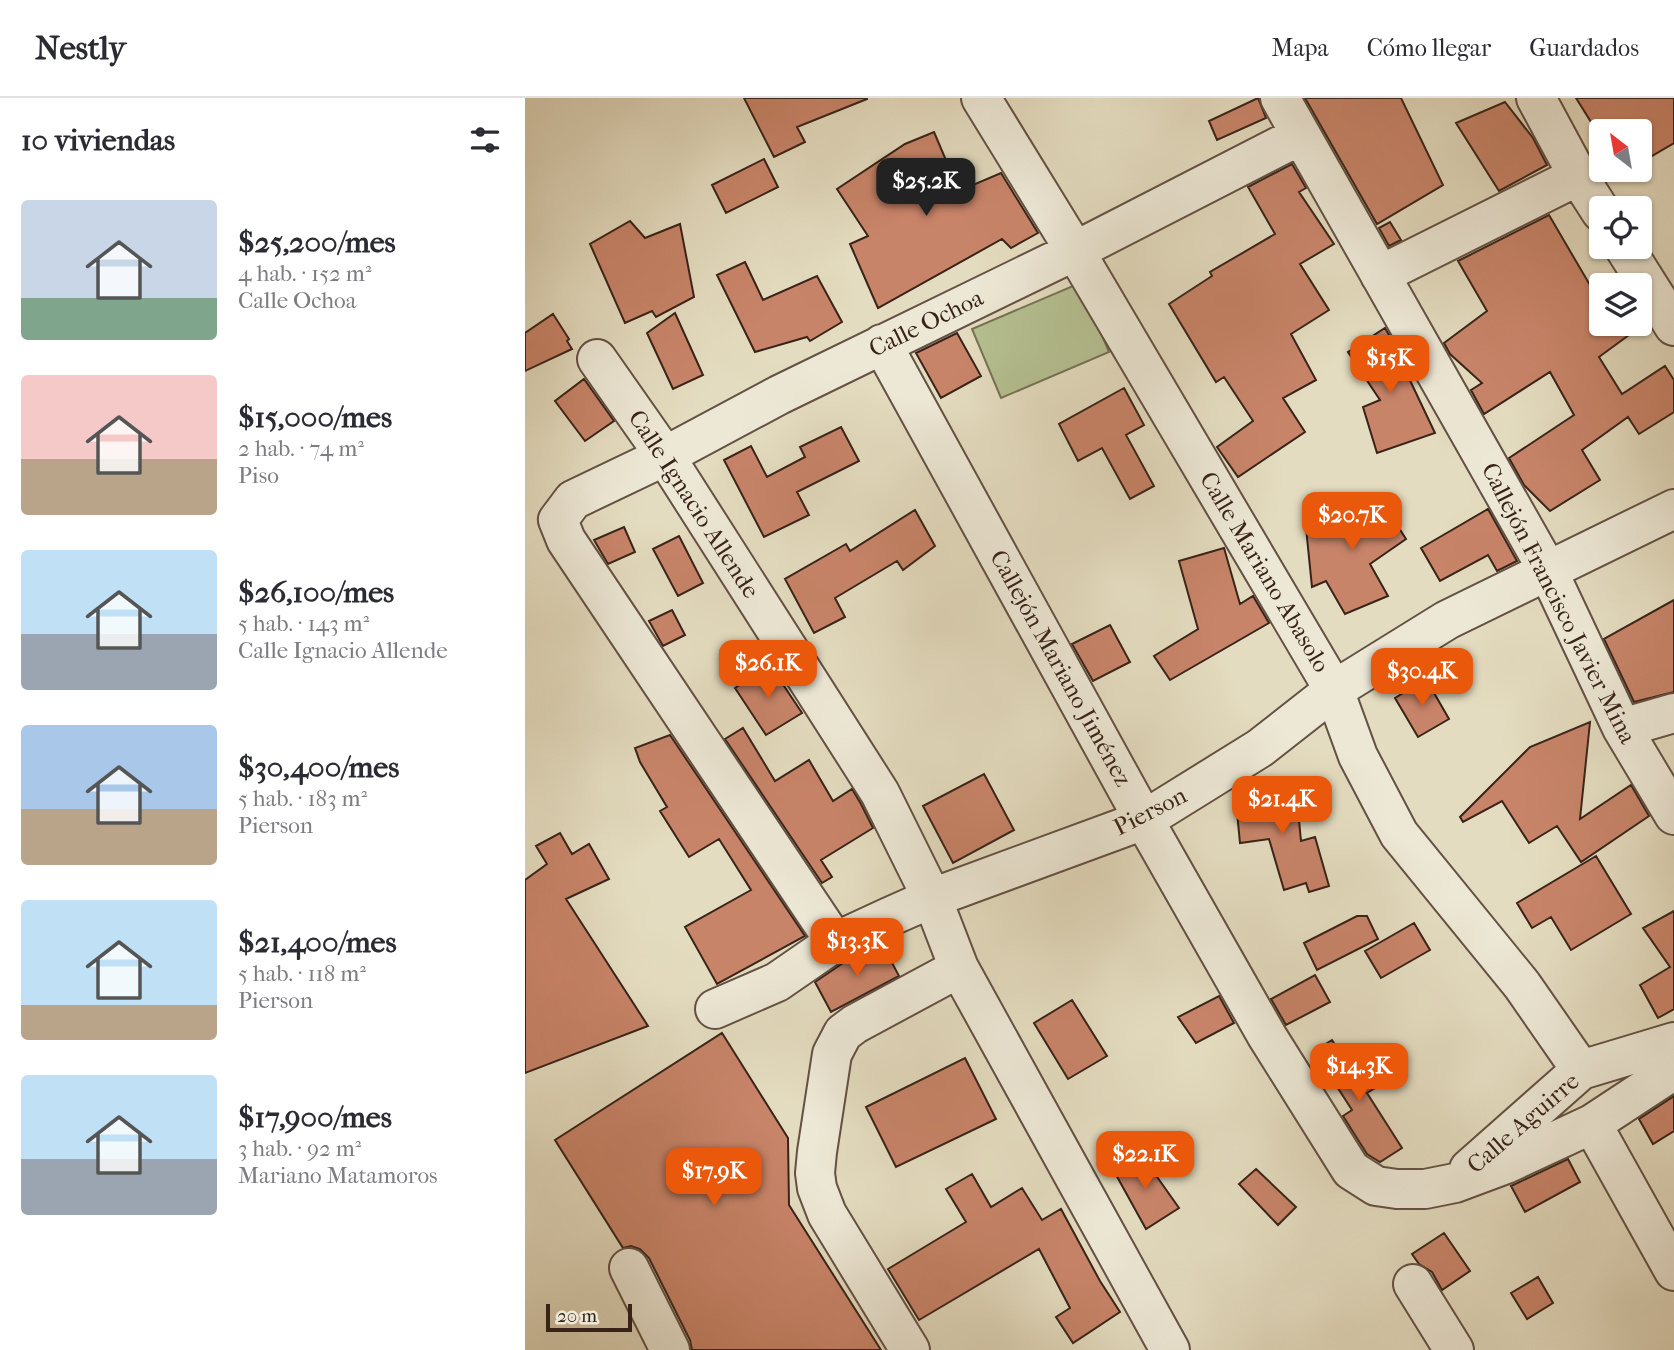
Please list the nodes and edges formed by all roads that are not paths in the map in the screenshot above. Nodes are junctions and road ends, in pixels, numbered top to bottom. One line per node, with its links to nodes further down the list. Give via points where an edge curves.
1 (981, 98): 7 (street, Calle Mariano Abasolo)
2 (1280, 98): 4 (street, Callejón Francisco Javier Mina)
3 (1536, 98): 5 (street)
4 (1301, 135): 7 (street, Calle Ochoa); 9 (street, Callejón Francisco Javier Mina)
5 (1579, 176): 6 (street); 9 (street)
6 (1591, 196)
7 (1075, 251): 11 (street, Calle Ochoa); 16 (street, Calle Mariano Abasolo)
8 (1631, 259): 10 (street)
9 (1380, 275): 15 (street, Callejón Francisco Javier Mina)
10 (1674, 326)
11 (882, 344): 13 (street, Calle Ochoa); 20 (street, Callejón Mariano Jiménez)
12 (597, 359): 13 (street, Calle Ignacio Allende)
13 (664, 456): 21 (street, Calle Ignacio Allende, via 873,781); 22 (street, Calle Ochoa, via 573,500 558,520 566,540)
14 (1674, 509): 15 (street, Pierson)
15 (1548, 570): 16 (street, Pierson, via 1447,620); 18 (street, Callejón Francisco Javier Mina)
16 (1334, 690): 20 (street, Pierson, via 1260,748); 26 (street, Calle Mariano Abasolo, via 1358,757 1399,834 1522,985)
17 (1674, 713): 18 (street)
18 (1622, 728): 19 (street, Callejón Francisco Javier Mina)
19 (1674, 815)
20 (1144, 820): 21 (street, Pierson); 29 (street, Callejón Mariano Jiménez, via 1267,1036)
21 (932, 898): 22 (street, Pierson); 23 (street, Calle Ignacio Allende)
22 (835, 942): 24 (street, Pierson, via 777,982)
23 (959, 968): 34 (street, Calle Ignacio Allende); 36 (street, via 843,1034 832,1054 817,1152 815,1173 827,1214)
24 (715, 1009)
25 (1674, 1042): 26 (street, Calle Aguirre)
26 (1581, 1070): 30 (street, Calle Aguirre)
27 (1674, 1070): 28 (street, Calle Aguirre)
28 (1592, 1124): 30 (street, Calle Aguirre); 32 (street)
29 (1351, 1170): 30 (street, Calle Aguirre, via 1376,1186 1397,1189)
30 (1455, 1183)
31 (629, 1268): 35 (street)
32 (1674, 1270)
33 (1413, 1284): 37 (street)
34 (1154, 1345)
35 (670, 1350)
36 (910, 1350)
37 (1454, 1350)

